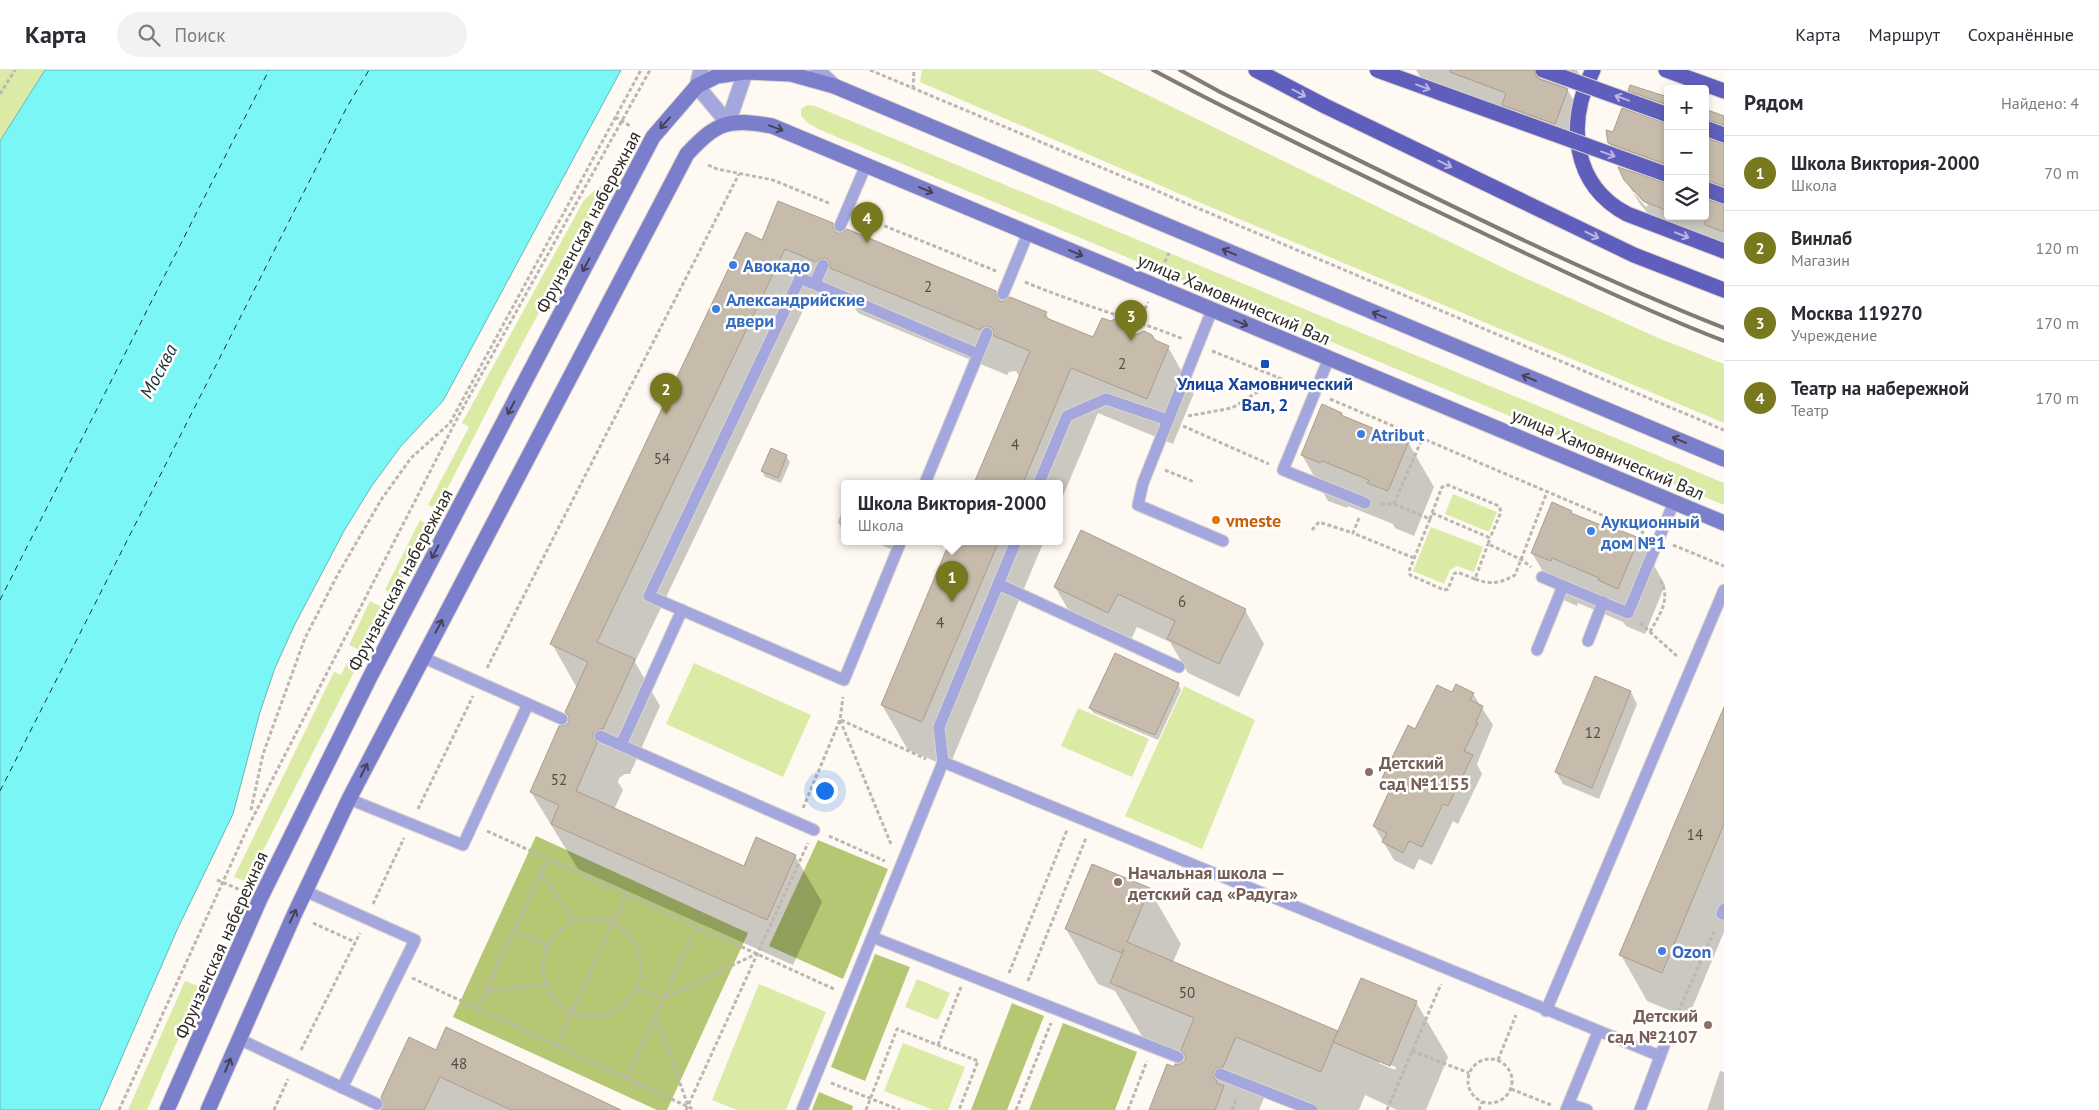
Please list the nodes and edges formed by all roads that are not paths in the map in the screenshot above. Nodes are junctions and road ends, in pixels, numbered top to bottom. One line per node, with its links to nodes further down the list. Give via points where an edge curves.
1 (701, 70): 9 (street)
2 (817, 70): 10 (street)
3 (1256, 70): 25 (main road, one-way to 25, via 1634,255)
4 (1377, 70): 17 (main road, one-way to 17, bridge)
5 (1543, 70): 12 (main road, one-way to 5, bridge)
6 (1592, 70): 22 (main road, one-way to 22, via 1579,107 1577,130 1585,173 1597,190 1612,206)
7 (1666, 70): 11 (main road)
8 (745, 71): 9 (main road, via 717,76); 10 (main road, via 791,74); 13 (street)
9 (697, 86): 13 (street); 70 (main road, Фрунзенская набережная, one-way to 70, via 654,137 371,675 260,899)
10 (834, 86): 32 (main road, one-way to 10)
11 (1724, 91)
12 (1664, 114)
13 (728, 123): 16 (main road, улица Хамовнический Вал, one-way to 16, via 747,121 772,126); 49 (main road, one-way to 13, via 687,154 706,134)
14 (1709, 129): 15 (main road)
15 (1724, 135)
16 (866, 165): 20 (lane); 21 (main road, улица Хамовнический Вал, one-way to 21)
17 (1664, 174)
18 (1709, 190): 19 (main road)
19 (1724, 196)
20 (840, 226)
21 (1028, 233): 26 (lane); 27 (main road, улица Хамовнический Вал, one-way to 27)
22 (1724, 251)
23 (823, 265): 24 (lane)
24 (815, 283): 29 (lane); 46 (lane, via 800,278 649,596)
25 (1724, 290)
26 (1003, 294)
27 (1212, 310): 30 (main road, улица Хамовнический Вал, one-way to 30); 31 (lane)
28 (987, 333): 29 (lane)
29 (978, 354): 33 (lane)
30 (1329, 358): 35 (main road, улица Хамовнический Вал); 36 (lane, via 1283,470)
31 (1168, 420): 34 (lane, via 1106,399 1067,416); 38 (lane, via 1143,483 1138,505)
32 (1724, 459)
33 (926, 480)
34 (1040, 480)
35 (1674, 502): 37 (main road, улица Хамовнический Вал); 45 (lane, via 1628,613)
36 (1365, 504)
37 (1724, 523)
38 (1224, 541)
39 (899, 545): 46 (lane, via 844,680)
40 (1014, 545): 42 (lane)
41 (1542, 577): 43 (lane)
42 (998, 584): 50 (lane); 55 (lane, via 939,727)
43 (1563, 586): 45 (lane); 48 (lane)
44 (1724, 590): 60 (lane)
45 (1603, 602): 47 (lane)
46 (682, 610): 54 (lane)
47 (1588, 641)
48 (1537, 650)
49 (422, 657): 51 (lane); 56 (main road, one-way to 49)
50 (1179, 667)
51 (528, 704): 52 (lane); 56 (lane, via 463,845)
52 (562, 719)
53 (600, 736): 54 (lane)
54 (621, 745): 57 (lane)
55 (942, 764): 59 (lane); 60 (lane)
56 (349, 799): 58 (main road)
57 (814, 830)
58 (305, 892): 63 (main road, one-way to 58); 67 (lane, via 415,940)
59 (872, 936): 65 (lane); 72 (lane)
60 (1546, 1011): 61 (lane)
61 (1598, 1032): 64 (lane); 69 (lane)
62 (1667, 1038): 64 (lane)
63 (239, 1039): 67 (lane); 71 (main road, one-way to 63)
64 (1660, 1056): 75 (lane)
65 (1178, 1057)
66 (1220, 1074): 73 (lane)
67 (342, 1088): 68 (lane)
68 (377, 1104)
69 (1568, 1107): 74 (lane)
70 (167, 1110)
71 (208, 1110)
72 (802, 1110)
73 (1312, 1110)
74 (1587, 1110)
75 (1640, 1110)

